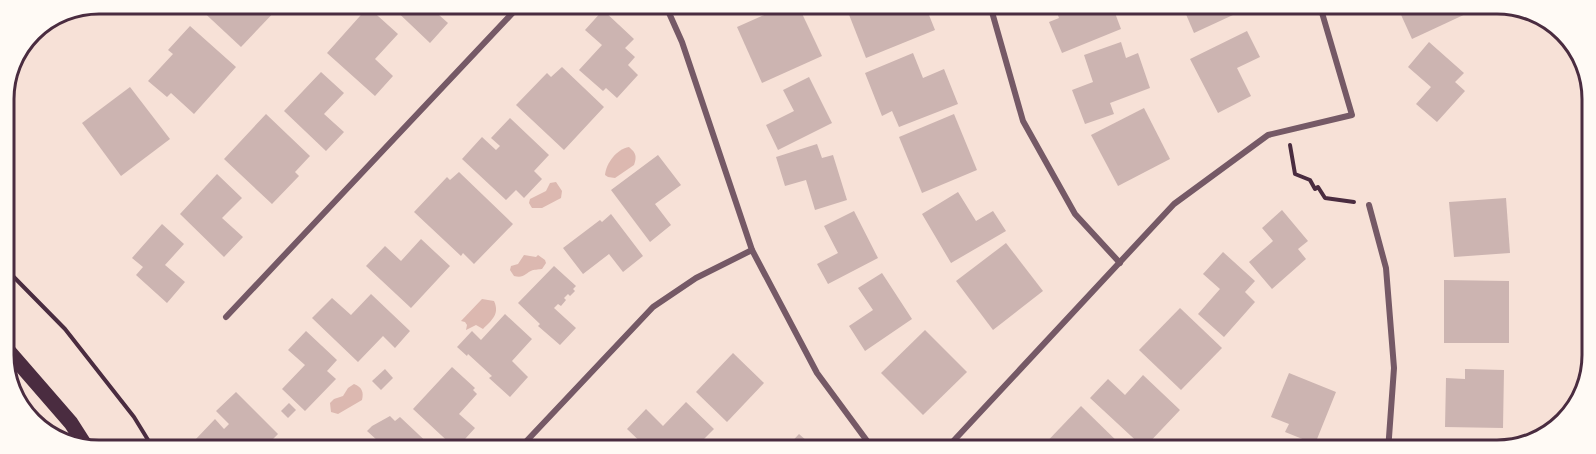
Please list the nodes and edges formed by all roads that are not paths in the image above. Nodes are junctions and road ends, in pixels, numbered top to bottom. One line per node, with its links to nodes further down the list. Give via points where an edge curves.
1 (512, 14): 8 (street)
2 (669, 14): 6 (street)
3 (993, 14): 7 (street, via 1023,121 1075,214)
4 (1322, 14): 7 (street, via 1352,115 1268,135 1174,204)
5 (1369, 205): 14 (street, via 1386,268 1394,368)
6 (752, 250): 11 (street, via 696,278 653,307); 12 (street, via 817,373)
7 (1120, 262): 13 (street)
8 (226, 317)
9 (14, 357): 10 (main road)
10 (81, 439)
11 (527, 440)
12 (866, 440)
13 (954, 440)
14 (1389, 440)

